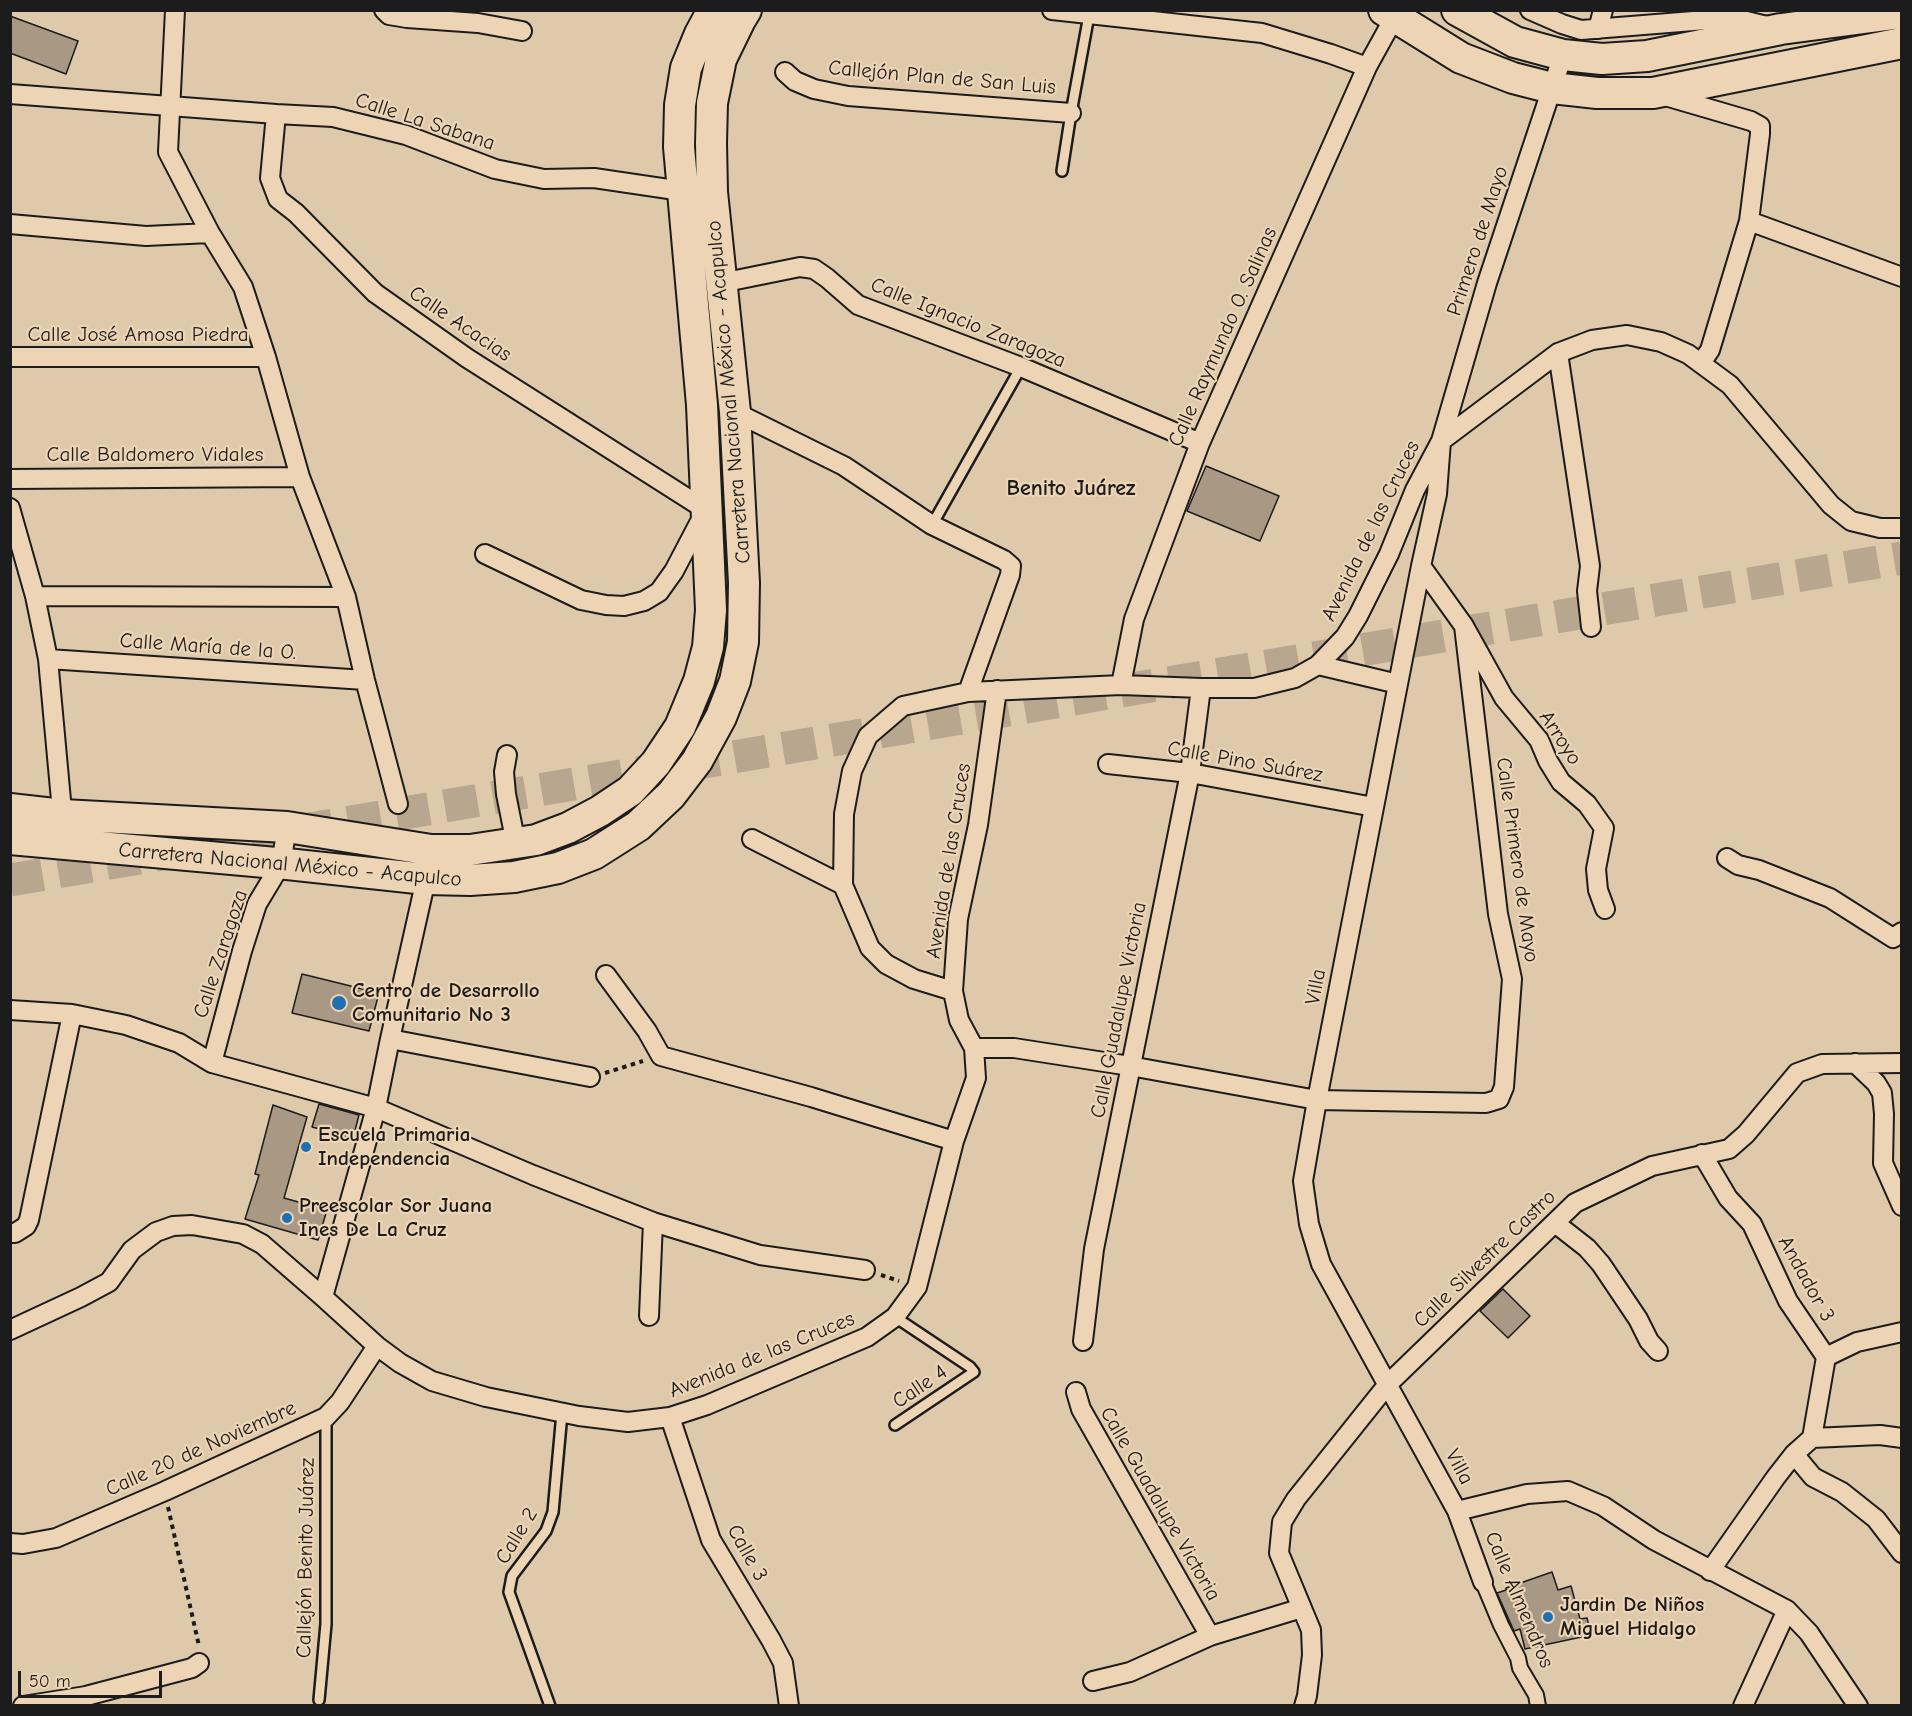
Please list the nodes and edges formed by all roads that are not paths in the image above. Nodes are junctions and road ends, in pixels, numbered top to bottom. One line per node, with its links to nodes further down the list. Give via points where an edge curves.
1 (175, 10): 22 (street)
2 (384, 10): 14 (street, via 406,18 478,23)
3 (713, 10): 26 (main road, Carretera Nacional México - Acapulco, via 686,68 680,105)
4 (746, 10): 31 (main road, Carretera Nacional México - Acapulco, via 722,59 712,103 712,192)
5 (1052, 10): 11 (street)
6 (1457, 10): 16 (main road, via 1515,42)
7 (1530, 10): 12 (street, via 1581,30)
8 (1603, 10): 12 (street)
9 (1902, 13): 13 (main road)
10 (1389, 14): 17 (street, Calle Raymundo O. Salinas); 19 (main road, via 1461,58)
11 (1089, 15): 17 (street, via 1262,33); 23 (lane, Callejón Plan de San Luis)
12 (1598, 29): 13 (street, via 1738,20)
13 (1781, 29): 16 (main road, via 1647,56 1602,59)
14 (522, 32)
15 (1902, 43): 20 (main road)
16 (1563, 55): 19 (street, Primero de Mayo)
17 (1367, 67): 39 (street, Calle Raymundo O. Salinas)
18 (785, 72): 23 (street, Callejón Plan de San Luis, via 814,89 848,96)
19 (1552, 88): 20 (main road); 38 (street, Primero de Mayo, via 1487,283)
20 (1653, 93): 27 (street, via 1760,126)
21 (10, 94): 22 (street, Calle La Sabana)
22 (169, 105): 24 (street, Calle La Sabana); 29 (street, via 168,152)
23 (1071, 113): 25 (lane)
24 (276, 114): 26 (street, Calle La Sabana, via 333,117 406,135 495,169 544,179 594,178); 43 (street, Calle Acacias, via 270,178 278,199 375,293 467,358)
25 (1062, 171)
26 (682, 191): 43 (main road, Carretera Nacional México - Acapulco, via 702,405)
27 (1749, 221): 30 (street); 35 (street, via 1710,350)
28 (10, 224): 29 (street, via 146,236)
29 (210, 233): 34 (street, via 243,287)
30 (1902, 277)
31 (721, 282): 36 (street, Calle Ignacio Zaragoza, via 800,267 814,269 858,306); 37 (main road, Carretera Nacional México - Acapulco)
32 (1558, 353): 35 (street, Avenida de las Cruces, via 1592,340 1628,335 1661,342); 38 (street, Avenida de las Cruces); 51 (street, via 1590,566 1587,591)
33 (10, 357): 34 (street, Calle José Amosa Piedra)
34 (266, 357): 40 (street)
35 (1701, 363): 45 (street, Avenida de las Cruces, via 1731,385 1831,505 1851,521)
36 (1021, 367): 39 (street, Calle Ignacio Zaragoza); 44 (lane)
37 (735, 412): 44 (street, via 844,466); 75 (main road, Carretera Nacional México - Acapulco, via 744,584 743,642 735,681 698,761 672,795 638,826 594,854 558,868 514,877)
38 (1441, 441): 47 (street, Villa, via 1437,494); 53 (street, Avenida de las Cruces, via 1358,616 1345,637)
39 (1200, 443): 56 (street, Calle Raymundo O. Salinas, via 1134,619)
40 (300, 477): 41 (street, Calle Baldomero Vidales); 49 (street)
41 (10, 479)
42 (10, 508): 48 (street)
43 (706, 510): 46 (street, via 659,592 624,606 581,600); 70 (main road, Carretera Nacional México - Acapulco, via 711,610 708,647 680,727 656,763 630,791 568,828)
44 (932, 525): 59 (street, via 1011,566)
45 (1902, 528)
46 (485, 554)
47 (1421, 566): 50 (street, Arroyo); 55 (street, Villa)
48 (35, 596): 49 (street); 52 (street)
49 (346, 597): 54 (street)
50 (1464, 626): 77 (street, Arroyo, via 1504,698 1539,740 1561,782 1587,804 1604,828 1596,869); 90 (street, Calle Primero de Mayo, via 1498,914 1512,979 1504,1087 1499,1099 1486,1103)
51 (1591, 627)
52 (48, 659): 54 (street, Calle María de la O.); 66 (street)
53 (1318, 665): 55 (street); 57 (street, Avenida de las Cruces, via 1295,678 1254,688)
54 (365, 680): 63 (street)
55 (1398, 684): 64 (street, Villa)
56 (1121, 685): 57 (street, Avenida de las Cruces); 58 (street, Avenida de las Cruces)
57 (1201, 688): 62 (street, Calle Guadalupe Victoria)
58 (997, 690): 59 (street); 80 (street, Avenida de las Cruces, via 978,825 958,920)
59 (968, 692): 76 (street, via 903,706 868,736 852,771 844,814)
60 (507, 755): 70 (street, via 506,794)
61 (1108, 764): 62 (street, Calle Pino Suárez)
62 (1190, 773): 64 (street, Calle Pino Suárez); 88 (street, Calle Guadalupe Victoria)
63 (398, 804)
64 (1374, 807): 90 (street, Villa)
65 (10, 809): 66 (main road, Carretera Nacional México - Acapulco)
66 (63, 815): 67 (main road, Carretera Nacional México - Acapulco); 71 (street)
67 (287, 827): 72 (main road, Carretera Nacional México - Acapulco); 74 (street, Calle Zaragoza)
68 (10, 839): 71 (main road, Carretera Nacional México - Acapulco)
69 (752, 839): 76 (street)
70 (516, 844): 72 (main road, Carretera Nacional México - Acapulco)
71 (63, 845): 74 (main road, Carretera Nacional México - Acapulco)
72 (431, 850): 75 (street)
73 (1727, 858): 78 (street, via 1830,898)
74 (281, 864): 75 (main road, Carretera Nacional México - Acapulco); 86 (street, Calle Zaragoza, via 257,904)
75 (426, 879): 83 (street)
76 (843, 885): 80 (street, via 870,948 886,964)
77 (1605, 909)
78 (1897, 935)
79 (606, 975): 92 (street, via 662,1056)
80 (952, 992): 84 (street, Avenida de las Cruces)
81 (10, 1010): 82 (street)
82 (72, 1014): 86 (street, via 126,1025 178,1043); 97 (street, via 29,1220 26,1226)
83 (390, 1039): 89 (street); 91 (street)
84 (974, 1048): 88 (street, via 1014,1048); 92 (street, Avenida de las Cruces, via 976,1078)
85 (1902, 1062): 87 (street, Calle Silvestre Castro)
86 (212, 1063): 91 (street)
87 (1855, 1063): 93 (street, Calle Silvestre Castro, via 1822,1064 1797,1073 1729,1149); 94 (street, via 1882,1093 1883,1163)
88 (1130, 1066): 90 (street); 104 (street, Calle Guadalupe Victoria, via 1094,1249)
89 (591, 1077)
90 (1317, 1100): 108 (street, Villa, via 1303,1181 1309,1224 1321,1264)
91 (376, 1108): 95 (street); 99 (street)
92 (954, 1142): 101 (street, Avenida de las Cruces, via 917,1287)
93 (1702, 1154): 96 (street, Calle Silvestre Castro, via 1652,1166 1575,1203); 107 (street, Andador 3, via 1728,1198 1752,1224 1788,1301)
94 (1902, 1206)
95 (653, 1222): 98 (street, via 760,1255); 100 (street)
96 (1555, 1222): 106 (street, via 1601,1264); 108 (street, Calle Silvestre Castro)
97 (10, 1233)
98 (865, 1270)
99 (323, 1297): 102 (street, Avenida de las Cruces, via 262,1244 243,1234 192,1225 173,1226 156,1232 132,1250 109,1282); 105 (street, Avenida de las Cruces)
100 (649, 1316)
101 (895, 1317): 112 (street, Avenida de las Cruces, via 867,1337); 113 (lane, Calle 4, via 974,1372)
102 (10, 1330)
103 (1902, 1332): 107 (street, via 1857,1342)
104 (1083, 1341)
105 (377, 1346): 110 (street, Avenida de las Cruces, via 432,1381); 111 (street, Calle 20 de Noviembre)
106 (1658, 1351)
107 (1826, 1357): 114 (street)
108 (1388, 1384): 117 (street, Villa); 122 (street, Calle Silvestre Castro, via 1282,1522 1280,1553)
109 (1076, 1392): 124 (street, Calle Guadalupe Victoria, via 1081,1409)
110 (562, 1413): 112 (street, Avenida de las Cruces, via 627,1422); 130 (lane, Calle 2, via 553,1512 546,1531 512,1576 509,1592)
111 (326, 1417): 118 (street, Calle 20 de Noviembre, via 56,1538); 127 (lane, Callejón Benito Juárez, via 326,1624)
112 (670, 1417): 131 (street, Calle 3, via 711,1540 783,1663)
113 (895, 1425)
114 (1812, 1438): 115 (street); 116 (street)
115 (1902, 1438)
116 (1794, 1454): 119 (street, via 1813,1477 1842,1492 1876,1519); 120 (street)
117 (1457, 1511): 120 (street, via 1527,1494 1568,1491 1603,1506); 121 (street, Calle Almendros)
118 (10, 1543)
119 (1902, 1553)
120 (1710, 1570): 123 (street)
121 (1483, 1582): 133 (street, Calle Almendros)
122 (1302, 1608): 124 (street); 132 (street, via 1311,1630 1312,1655)
123 (1787, 1610): 134 (street); 135 (street, via 1809,1633)
124 (1210, 1636): 126 (street, via 1130,1672)
125 (199, 1663): 128 (street)
126 (1093, 1681)
127 (318, 1700)
128 (94, 1701): 129 (street)
129 (23, 1706)
130 (550, 1706)
131 (789, 1706)
132 (1304, 1706)
133 (1538, 1706)
134 (1743, 1706)
135 (1858, 1706)

